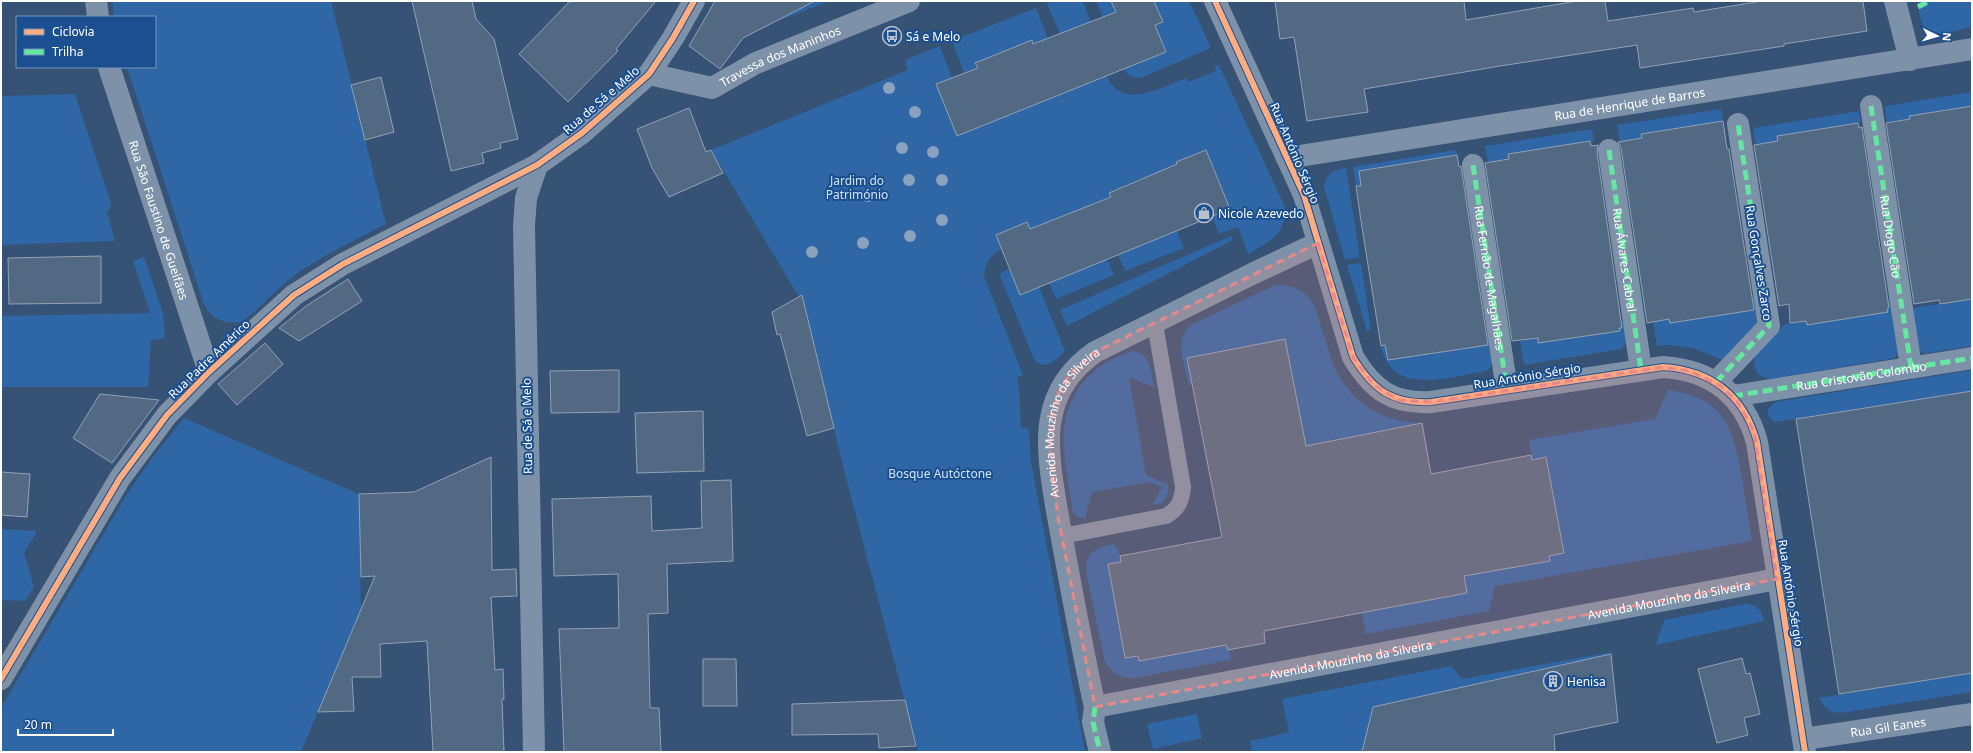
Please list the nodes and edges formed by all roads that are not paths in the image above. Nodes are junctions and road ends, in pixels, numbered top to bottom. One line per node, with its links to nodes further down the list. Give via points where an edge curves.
1 (96, 1): 6 (street)
2 (694, 1): 10 (street, Rua de Sá e Melo)
3 (909, 1): 10 (street, Travessa dos Maninhos, via 756,63 712,88)
4 (1215, 1): 14 (street, Rua António Sérgio)
5 (1895, 1): 8 (street)
6 (98, 16)
7 (1972, 49): 8 (street, Rua de Henrique de Barros)
8 (1910, 60): 14 (street, Rua de Henrique de Barros)
9 (109, 68): 22 (street, Rua São Faustino de Gueifães)
10 (648, 74): 15 (street, Rua de Sá e Melo, via 582,133)
11 (1871, 106): 20 (street, Rua Diogo Cão)
12 (1738, 124): 24 (street, Rua Gonçalves Zarco, via 1769,326)
13 (1609, 150): 21 (street, Rua Álvares Cabral)
14 (1287, 158): 17 (street, Rua António Sérgio, via 1304,195)
15 (537, 165): 22 (street, Rua Padre Américo, via 343,264 300,291); 31 (street, Rua de Sá e Melo, via 526,198 524,226)
16 (1473, 166): 23 (street, Rua Fernão de Magalhães)
17 (1318, 243): 18 (street, Avenida Mouzinho da Silveira); 23 (street, Rua António Sérgio, via 1353,358 1362,373 1373,384 1398,400 1413,403)
18 (1155, 324): 25 (street, Avenida Mouzinho da Silveira, via 1095,352 1070,374 1059,392 1049,433); 25 (lane, via 1182,487 1181,502 1166,516)
19 (1972, 358): 20 (street, Rua Cristovão Colombo)
20 (1911, 367): 24 (street, Rua Cristovão Colombo)
21 (1641, 370): 23 (street, Rua António Sérgio); 24 (street, Rua António Sérgio, via 1676,368 1690,371)
22 (209, 372): 27 (street, Rua Padre Américo, via 167,415 120,478)
23 (1507, 390)
24 (1733, 391): 26 (street, Rua António Sérgio, via 1750,421 1757,442)
25 (1062, 536): 28 (street, Avenida Mouzinho da Silveira)
26 (1778, 579): 28 (street, Avenida Mouzinho da Silveira); 30 (street, Rua António Sérgio)
27 (1, 679)
28 (1094, 707): 32 (street, via 1093,722)
29 (1972, 714): 30 (street, Rua Gil Eanes)
30 (1805, 746)
31 (534, 752)
32 (1100, 752)

